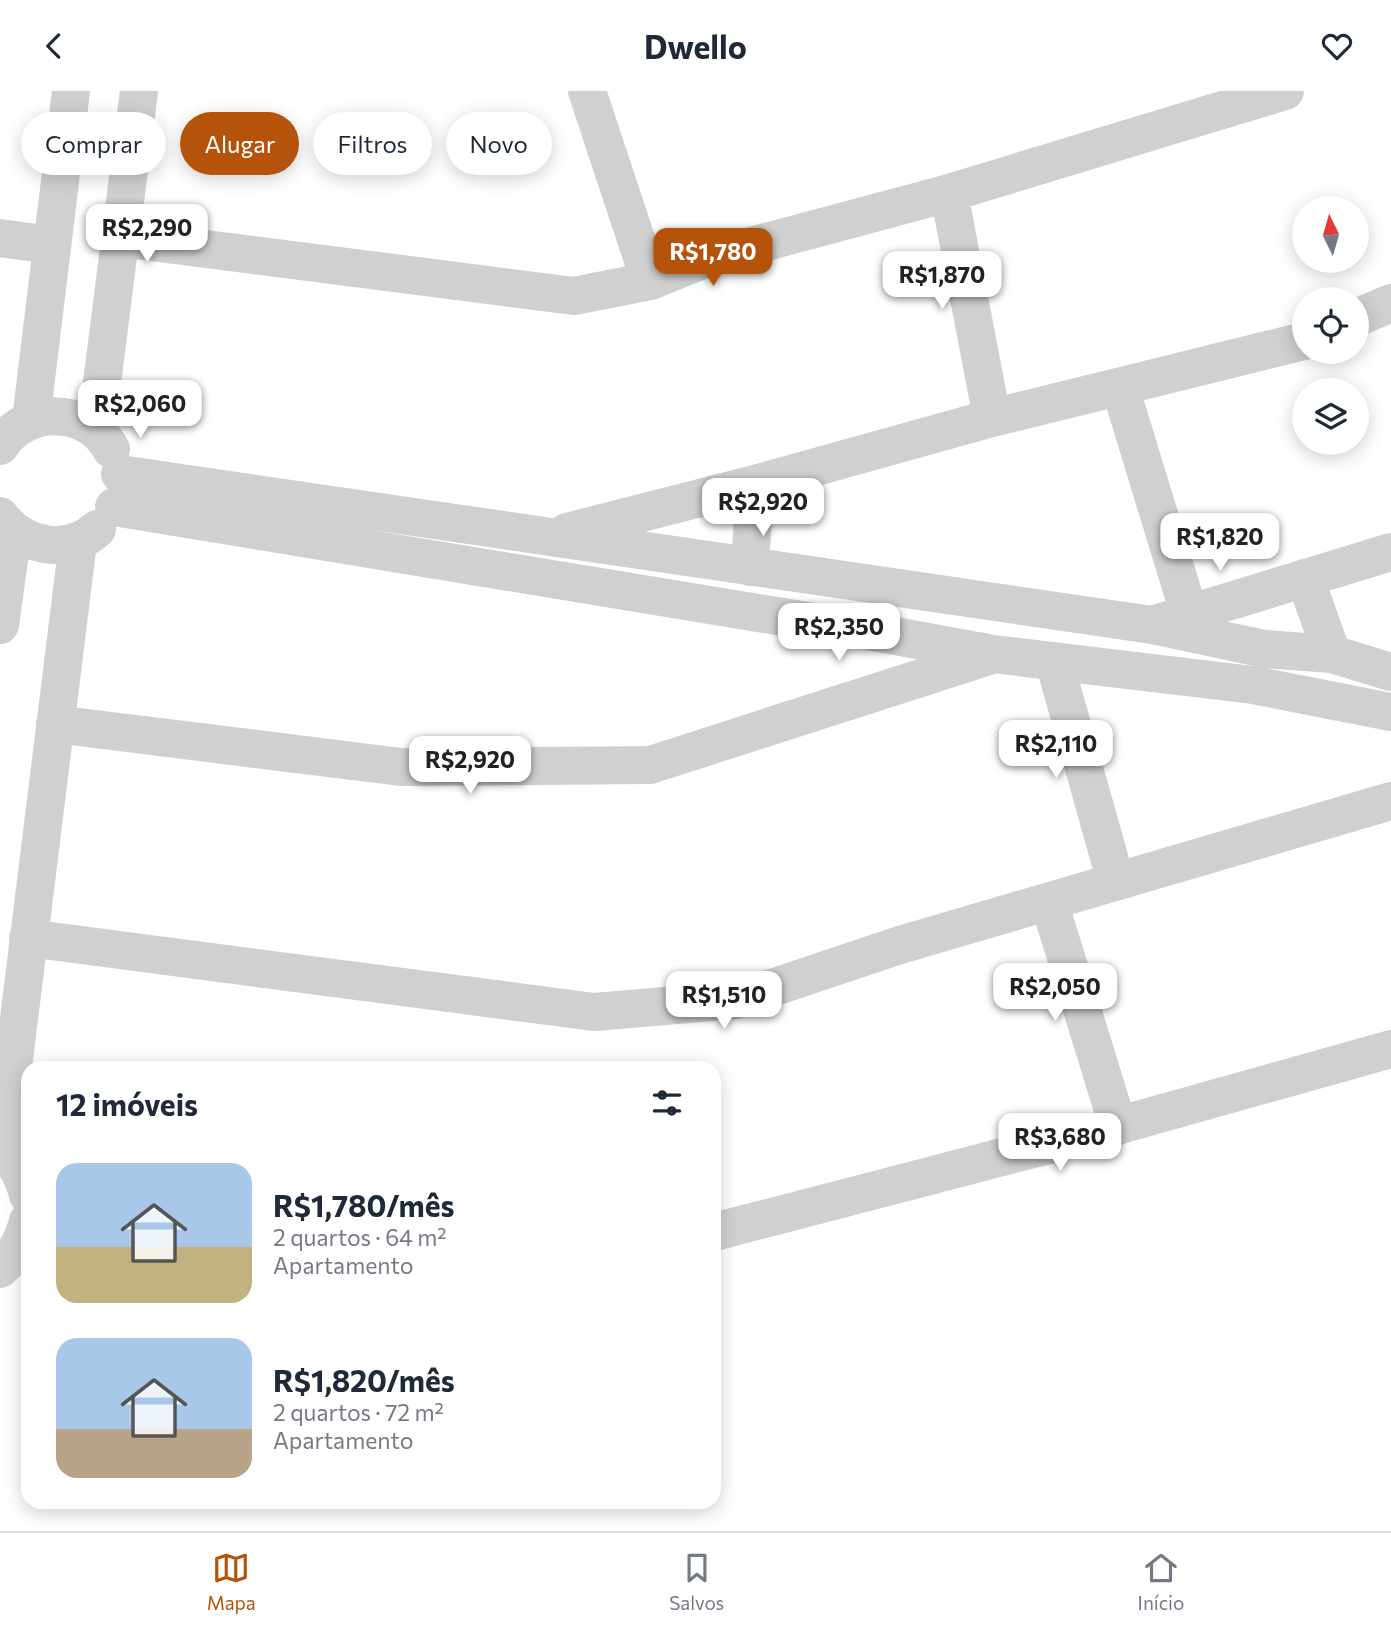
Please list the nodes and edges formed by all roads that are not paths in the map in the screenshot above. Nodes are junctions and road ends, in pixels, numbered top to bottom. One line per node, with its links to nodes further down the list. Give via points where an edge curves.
1 (71, 91): 8 (street)
2 (139, 91): 7 (street)
3 (587, 91): 9 (street)
4 (1285, 91): 5 (street)
5 (950, 193): 9 (street, via 710,257); 14 (street)
6 (0, 238): 8 (street)
7 (120, 238): 9 (street, via 574,296); 16 (street)
8 (52, 245): 15 (street)
9 (650, 281)
10 (1391, 303): 11 (street)
11 (1369, 313)
12 (1292, 344): 13 (street)
13 (1120, 387): 14 (street); 26 (street)
14 (992, 418): 18 (street)
15 (31, 420): 16 (street, via 65,416); 17 (street)
16 (96, 430): 19 (street, via 116,457)
17 (0, 446)
18 (755, 484): 21 (street); 24 (street)
19 (117, 491): 21 (street); 22 (street, via 105,521); 29 (street)
20 (6, 523): 22 (street, via 28,540 61,545); 27 (street)
21 (549, 537): 24 (street)
22 (78, 541): 36 (street)
23 (1391, 552): 25 (street)
24 (750, 566): 28 (street)
25 (1305, 578): 26 (street); 31 (street)
26 (1189, 613): 28 (street)
27 (0, 625)
28 (1152, 625): 31 (street, via 1265,649)
29 (868, 631): 30 (street); 34 (street)
30 (993, 654): 32 (street); 34 (street)
31 (1332, 654): 33 (street)
32 (1054, 661): 35 (street, via 1253,685); 38 (street)
33 (1391, 672)
34 (870, 694): 36 (street, via 650,765 401,767)
35 (1391, 712)
36 (55, 724): 40 (street)
37 (1391, 801): 38 (street)
38 (1116, 882): 39 (street)
39 (1049, 902): 40 (street, via 736,1000 594,1012); 42 (street)
40 (28, 938): 43 (street)
41 (1391, 1049): 42 (street)
42 (1118, 1126): 45 (street)
43 (1, 1147): 44 (street)
44 (21, 1173)
45 (721, 1230)
46 (21, 1242): 47 (street)
47 (0, 1269)

